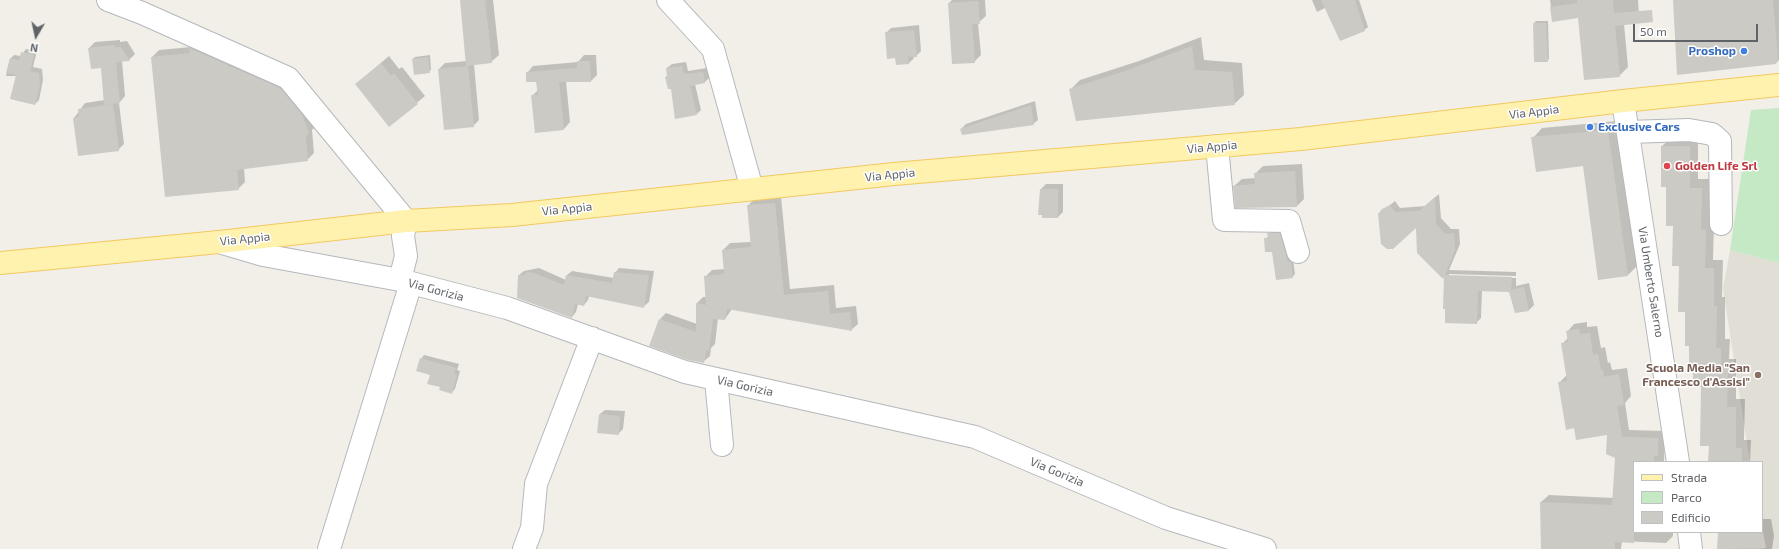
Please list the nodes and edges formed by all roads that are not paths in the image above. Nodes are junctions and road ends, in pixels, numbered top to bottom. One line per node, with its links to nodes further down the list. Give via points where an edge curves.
1 (108, 0): 8 (street, via 288,78)
2 (668, 0): 7 (street, via 713,49)
3 (1779, 85): 4 (main road, Via Appia)
4 (1624, 101): 5 (street, Via Umberto Salerno); 6 (main road, Via Appia, via 1301,139)
5 (1628, 132): 9 (street, via 1689,130 1712,134 1720,141); 17 (street, Via Umberto Salerno)
6 (1217, 146): 7 (main road, Via Appia); 11 (street, via 1224,220 1289,221)
7 (752, 189): 8 (main road, Via Appia, via 512,215)
8 (406, 221): 10 (main road, Via Appia); 13 (street, via 403,236)
9 (1721, 224)
10 (219, 242): 12 (main road, Via Appia); 13 (street, Via Gorizia, via 263,255)
11 (1298, 252)
12 (0, 263)
13 (406, 282): 14 (street, Via Gorizia, via 507,308); 19 (street)
14 (592, 338): 15 (street, Via Gorizia, via 685,372); 20 (street, via 536,484 532,528)
15 (716, 379): 16 (street); 21 (street, Via Gorizia, via 975,437 1166,518)
16 (722, 445)
17 (1678, 461)
18 (1689, 533): 22 (street)
19 (329, 549)
20 (524, 549)
21 (1265, 549)
22 (1691, 549)

